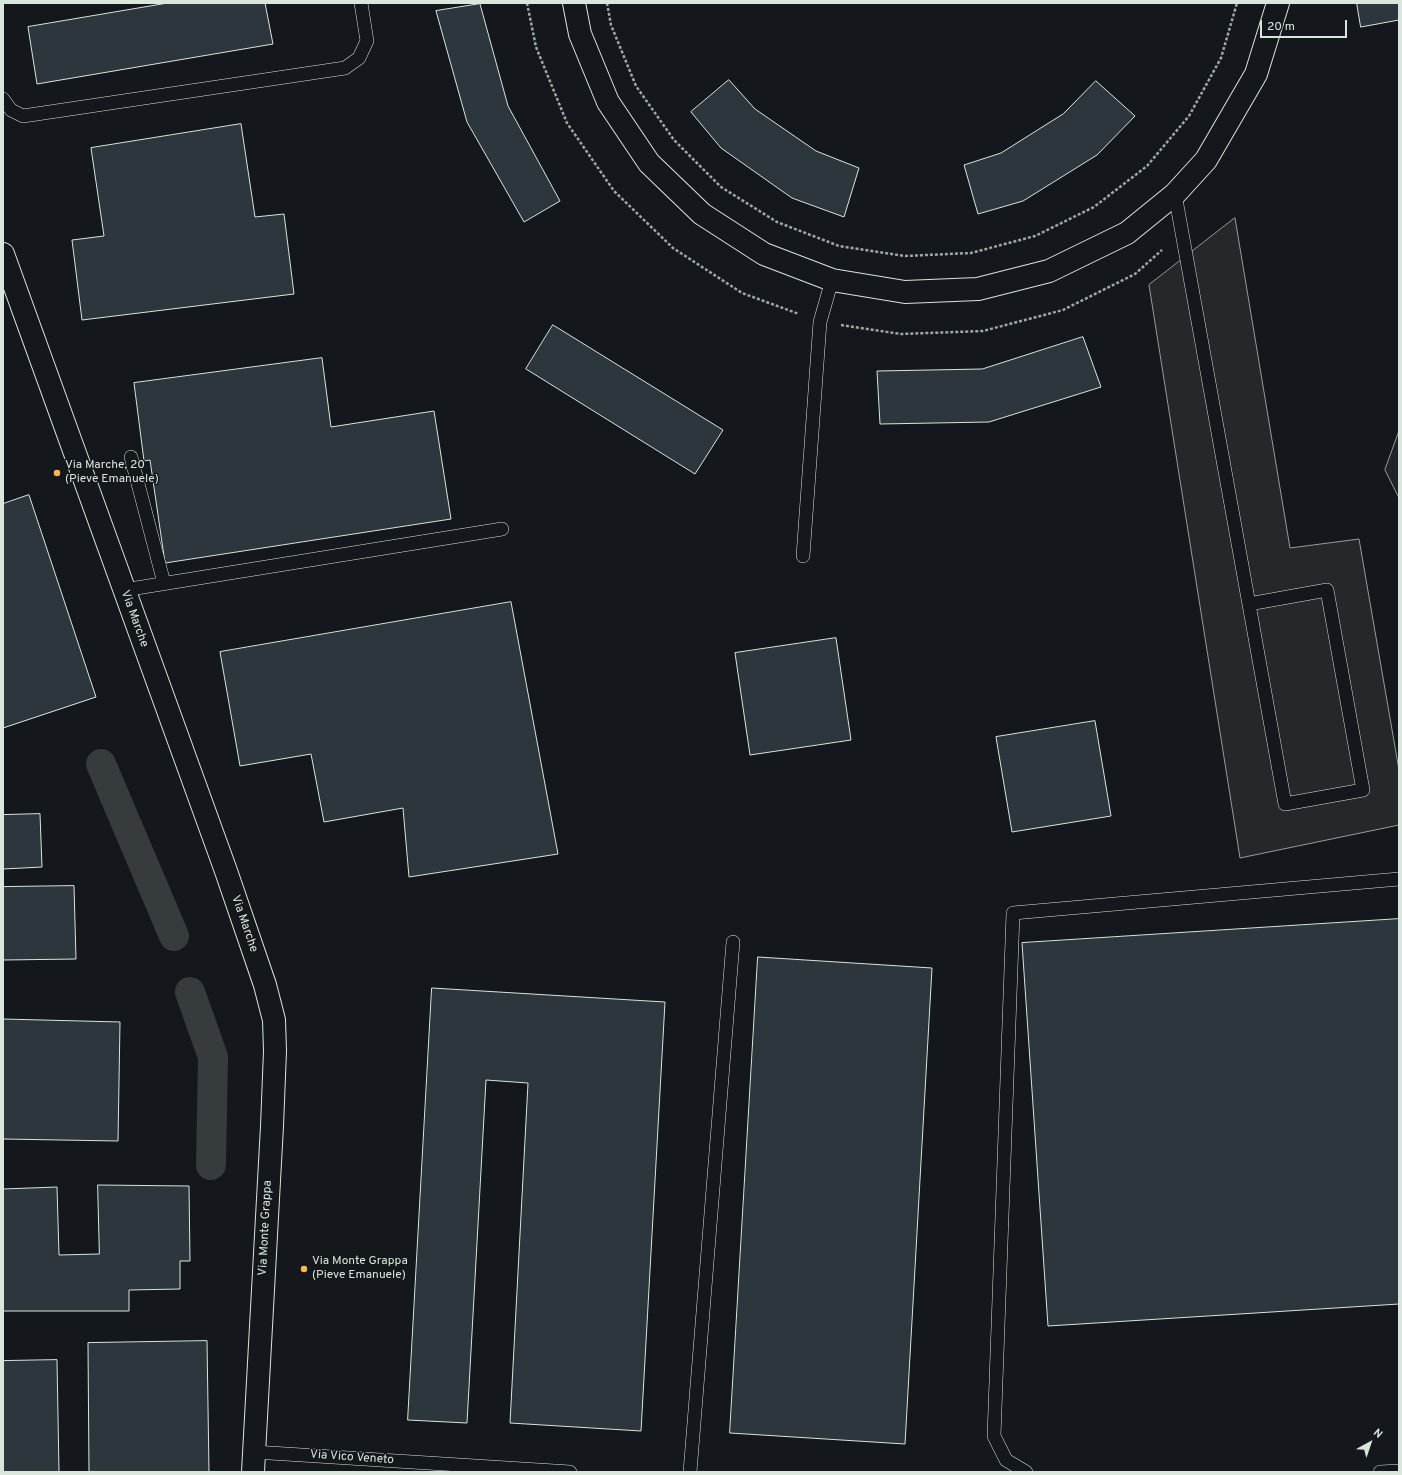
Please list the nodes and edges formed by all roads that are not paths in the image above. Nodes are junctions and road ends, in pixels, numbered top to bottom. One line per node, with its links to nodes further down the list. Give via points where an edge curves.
1 (361, 3): 4 (lane, via 367,41 359,58 345,68 23,116 11,110)
2 (574, 3): 7 (street, via 580,34 608,102 649,163 702,214 764,254)
3 (1278, 3): 5 (street, via 1256,74 1206,160)
4 (3, 99)
5 (1175, 194): 7 (street, via 1127,234 1049,271 978,289 905,292); 13 (lane)
6 (3, 254): 12 (street, Via Marche)
7 (832, 280): 10 (lane, via 820,322)
8 (131, 457): 11 (lane)
9 (502, 529): 11 (lane)
10 (804, 556)
11 (164, 583): 12 (lane)
12 (124, 590): 16 (street, Via Marche)
13 (1249, 604): 13 (lane, via 1285,804 1363,790 1327,590)
14 (1399, 879): 21 (lane, via 1013,913 994,1436 1006,1460)
15 (733, 942): 20 (lane)
16 (265, 985): 17 (street, Via Monte Grappa, via 274,1020 275,1051)
17 (254, 1462): 19 (lane, Via Vico Veneto)
18 (1399, 1471): 22 (lane)
19 (570, 1472)
20 (690, 1472)
21 (1026, 1472)
22 (1380, 1472)

